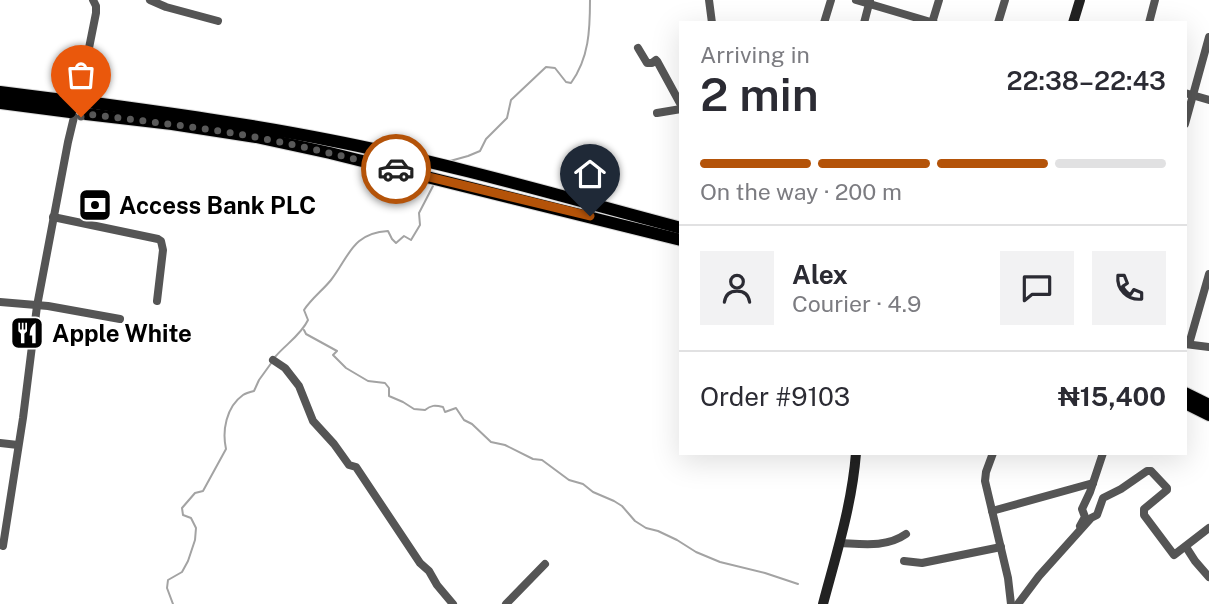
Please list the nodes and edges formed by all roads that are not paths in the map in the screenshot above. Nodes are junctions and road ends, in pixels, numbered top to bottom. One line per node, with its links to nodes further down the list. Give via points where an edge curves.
1 (93, 0): 27 (street, via 96,13)
2 (150, 0): 11 (street)
3 (709, 0): 12 (street)
4 (831, 0): 13 (street)
5 (856, 0): 10 (street)
6 (939, 0): 16 (street)
7 (1004, 0): 17 (street)
8 (1080, 0): 18 (main road)
9 (1155, 0): 19 (street)
10 (870, 2): 14 (street); 15 (street)
11 (218, 21)
12 (712, 21)
13 (825, 21)
14 (865, 21)
15 (927, 21)
16 (934, 21)
17 (999, 21)
18 (1074, 21)
19 (1150, 21)
20 (1209, 37): 23 (street)
21 (638, 48): 26 (street, via 647,63 657,61)
22 (0, 92): 27 (main road)
23 (1189, 94): 24 (street)
24 (1209, 100)
25 (0, 103): 27 (main road)
26 (679, 103)
27 (78, 107): 30 (street); 31 (main road, via 235,123 331,140); 32 (main road, via 330,153)
28 (679, 108): 29 (street)
29 (657, 113)
30 (53, 217): 34 (street, via 162,241); 36 (street)
31 (679, 227)
32 (679, 240)
33 (1209, 274): 38 (street)
34 (157, 301)
35 (0, 302): 36 (street)
36 (37, 306): 37 (street); 46 (street)
37 (120, 319)
38 (1187, 344): 39 (street)
39 (1209, 347)
40 (273, 360): 62 (street, via 299,386 313,421 349,465 356,467)
41 (1187, 394): 43 (main road)
42 (1187, 404): 44 (main road)
43 (1209, 405)
44 (1209, 415)
45 (0, 443): 46 (street)
46 (18, 445): 56 (street)
47 (856, 455): 55 (main road)
48 (992, 455): 51 (street, via 985,481)
49 (1102, 455): 50 (street)
50 (1093, 482): 51 (street); 54 (street, via 1082,509 1085,517)
51 (992, 511): 57 (street)
52 (1209, 528): 58 (street)
53 (906, 534): 55 (street, via 888,543)
54 (1070, 540): 58 (street, via 1097,515 1103,498 1149,470 1167,490 1144,509 1144,515 1174,555); 66 (street)
55 (839, 543): 64 (main road)
56 (3, 546)
57 (1001, 547): 59 (street, via 922,563); 65 (street)
58 (1186, 547): 61 (street)
59 (904, 561)
60 (545, 564): 63 (street)
61 (1209, 577)
62 (453, 604)
63 (506, 604)
64 (822, 604)
65 (1012, 604)
66 (1018, 604)

